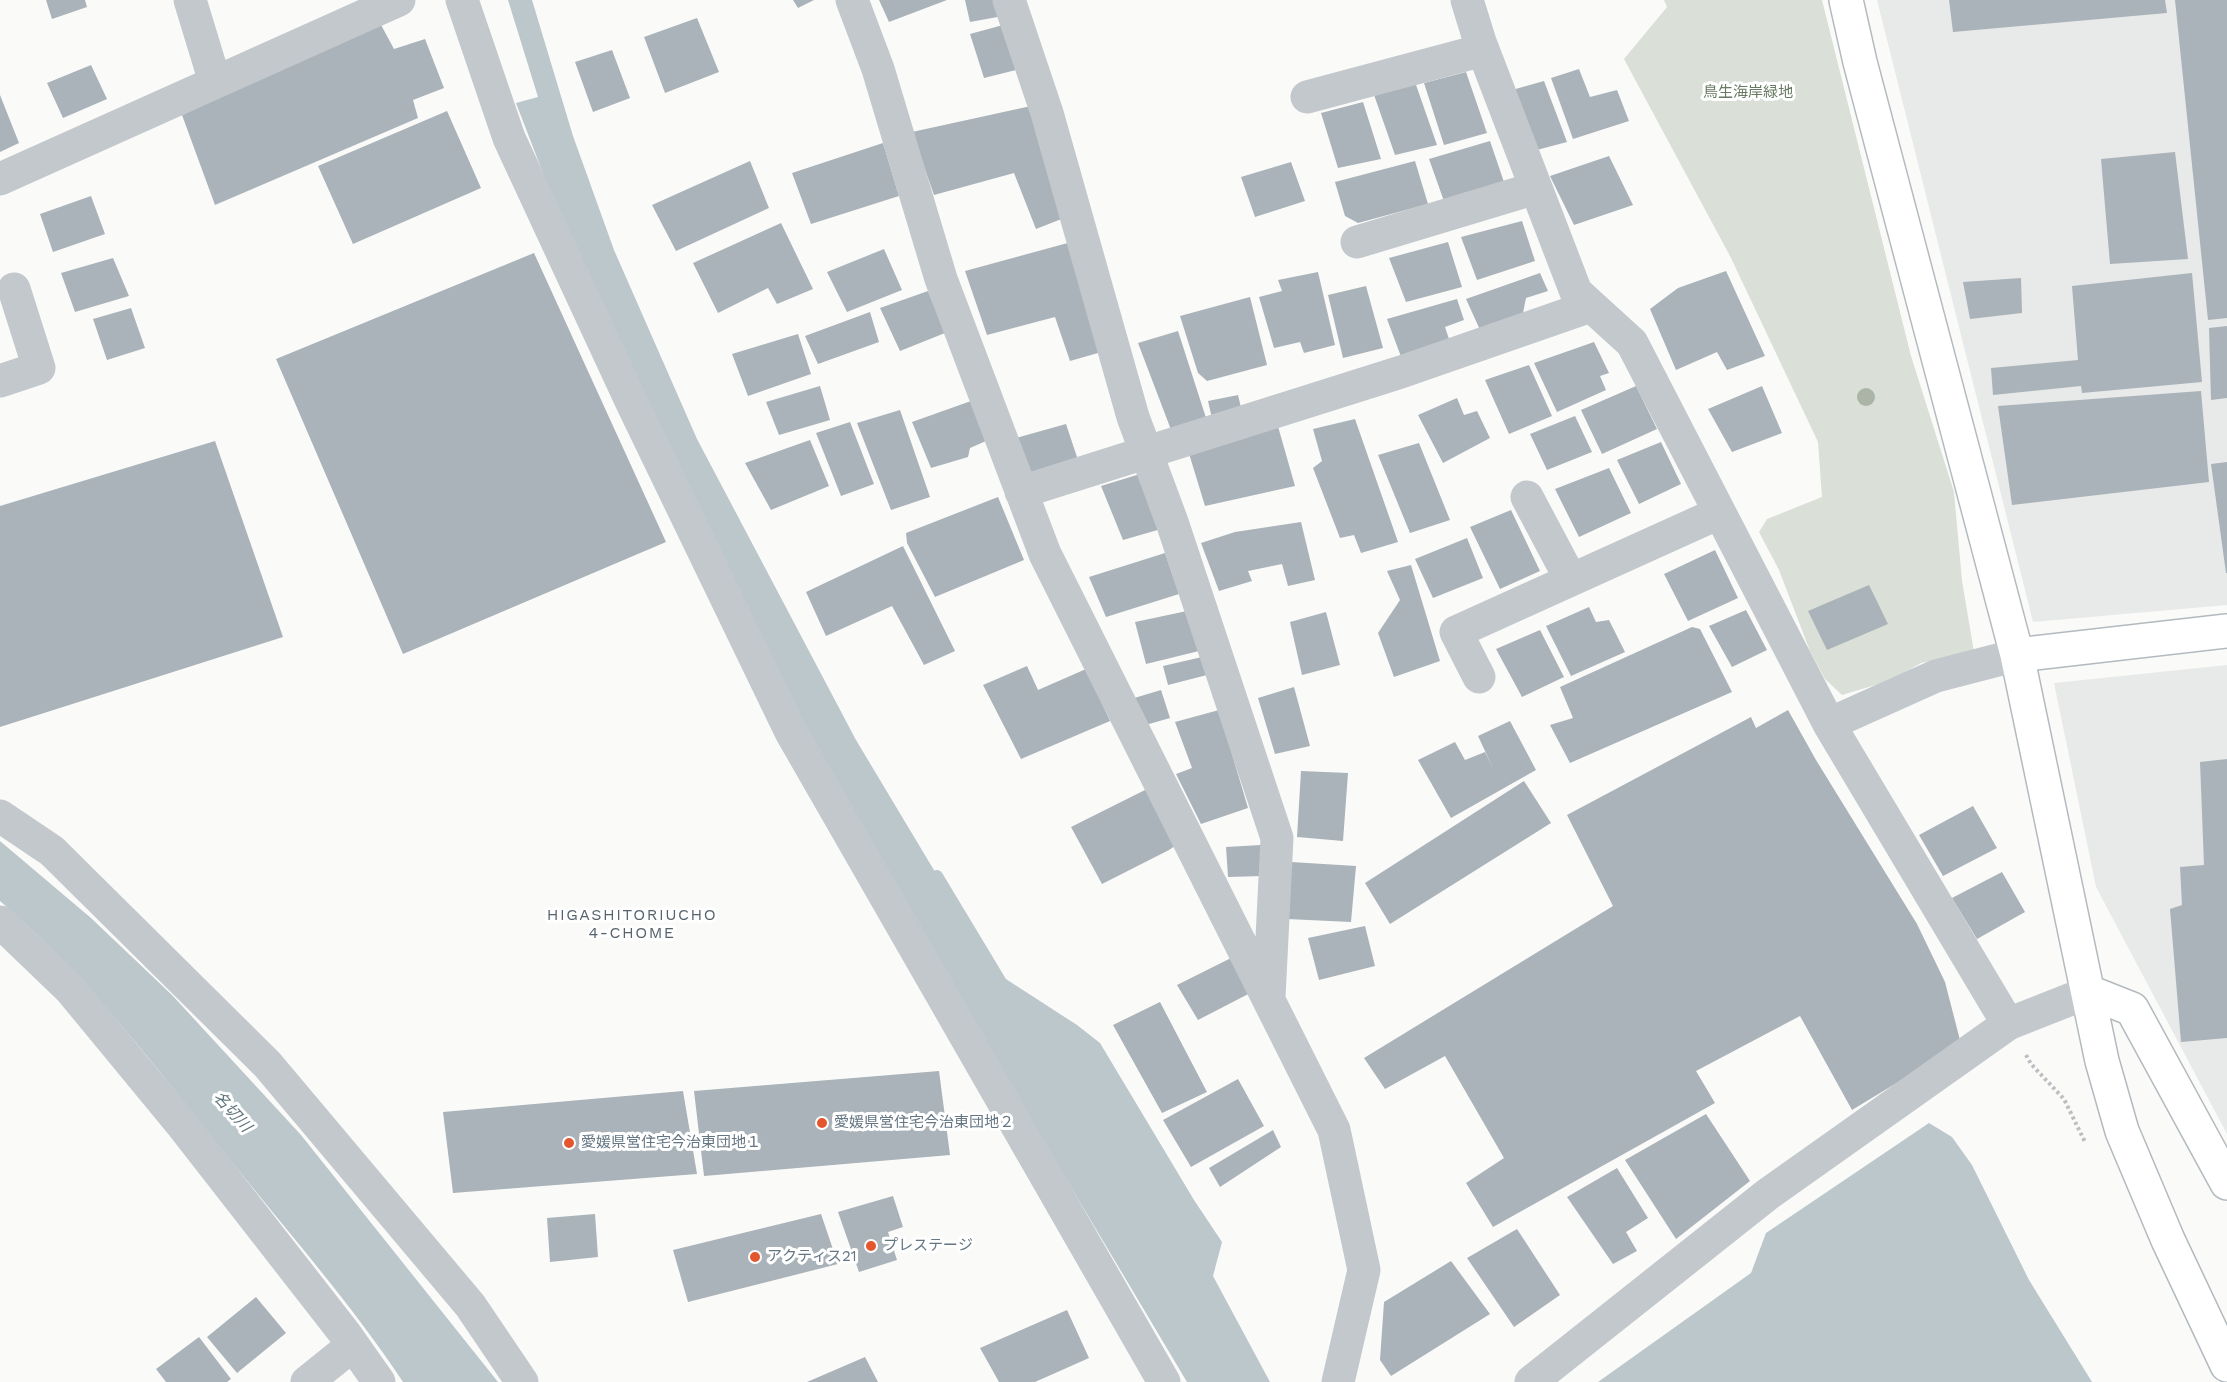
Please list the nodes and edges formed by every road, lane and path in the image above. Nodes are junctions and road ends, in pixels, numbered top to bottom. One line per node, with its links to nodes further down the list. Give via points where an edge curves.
1 (190, 0): 9 (street)
2 (399, 0): 9 (street)
3 (462, 0): 37 (street, via 509,138 791,732)
4 (852, 0): 18 (street, via 878,69 941,279)
5 (1009, 0): 17 (street, via 1047,113)
6 (1467, 0): 8 (street)
7 (1846, 0): 23 (street)
8 (1483, 50): 10 (street); 12 (street)
9 (215, 82): 11 (street)
10 (1307, 97)
11 (0, 178)
12 (1536, 188): 13 (street); 15 (street, via 1576,292)
13 (1357, 242)
14 (14, 289): 16 (street, via 39,368)
15 (1592, 306): 17 (street); 20 (street, via 1632,343)
16 (0, 381)
17 (1147, 454): 18 (street); 29 (street, via 1277,838)
18 (1021, 492): 29 (street, via 1045,554)
19 (1527, 497): 21 (street)
20 (1719, 513): 21 (street); 25 (street)
21 (1571, 580): 24 (street, via 1456,632)
22 (2227, 631): 23 (street)
23 (2017, 655): 25 (street, via 1936,676); 28 (street)
24 (1479, 677)
25 (1829, 724): 30 (street)
26 (0, 816): 36 (street, via 52,851 268,1065 470,1305)
27 (0, 922): 32 (street, via 70,989 183,1126)
28 (2089, 992): 30 (street); 31 (street, via 2132,1009); 33 (street, via 2102,1061 2122,1131)
29 (1269, 999): 38 (street, via 1334,1130 1364,1270)
30 (2008, 1024): 39 (street, via 1768,1194)
31 (2227, 1183)
32 (352, 1345): 34 (street); 35 (street)
33 (2227, 1365)
34 (307, 1382)
35 (379, 1382)
36 (522, 1382)
37 (1164, 1382)
38 (1338, 1382)
39 (1531, 1382)

